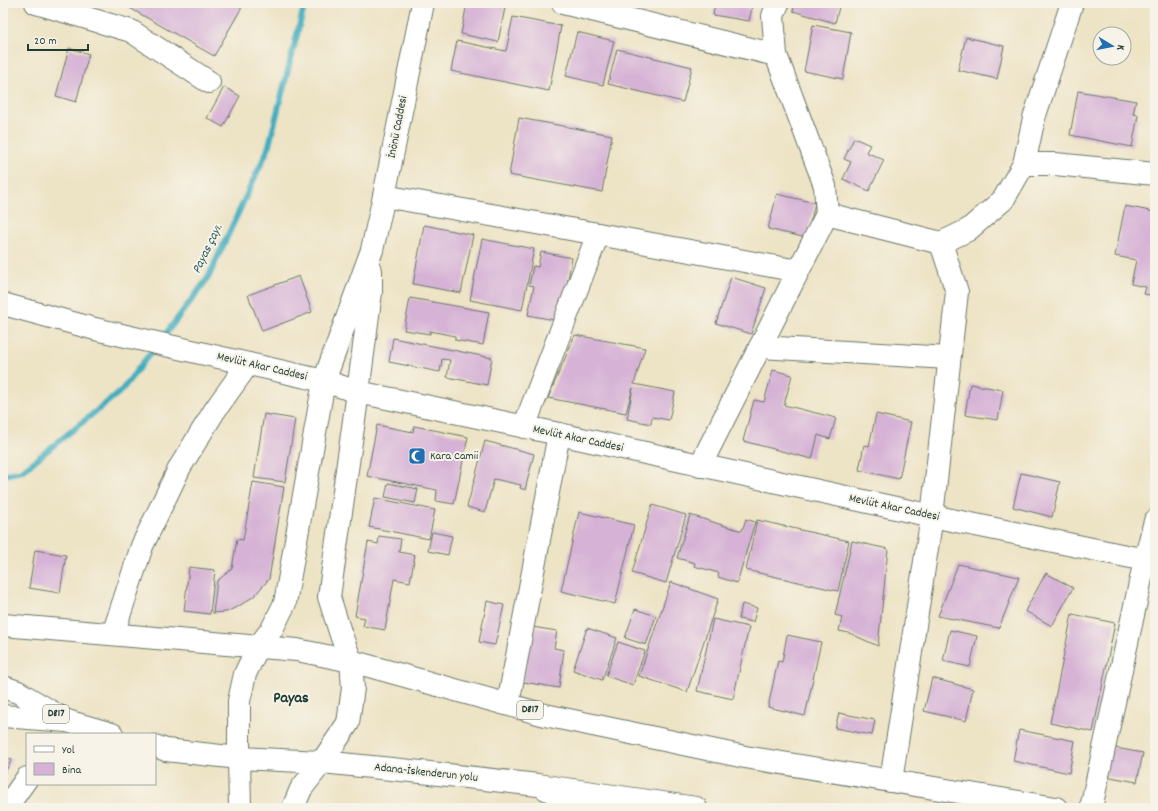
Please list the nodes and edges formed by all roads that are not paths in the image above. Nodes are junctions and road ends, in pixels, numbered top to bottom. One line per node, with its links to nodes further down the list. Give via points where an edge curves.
1 (36, 3): 7 (main road, via 131,31)
2 (423, 3): 10 (main road, İnönü Caddesi)
3 (563, 3): 6 (main road)
4 (778, 3): 6 (main road, via 773,16)
5 (1072, 3): 8 (main road, via 1034,118)
6 (776, 55): 11 (main road, via 825,186)
7 (209, 82)
8 (1024, 164): 9 (main road, via 1055,164); 13 (main road, via 1003,200 968,230)
9 (1155, 174)
10 (384, 196): 12 (main road); 14 (main road, İnönü Caddesi)
11 (827, 214): 13 (main road); 15 (main road)
12 (598, 234): 15 (main road); 22 (main road)
13 (942, 243): 18 (main road, via 957,292)
14 (372, 250): 20 (main road); 21 (main road, via 371,292)
15 (798, 271): 17 (main road)
16 (3, 304): 19 (main road, Mevlüt Akar Caddesi, via 95,329)
17 (760, 347): 18 (main road); 24 (main road)
18 (949, 358): 25 (main road)
19 (248, 364): 20 (main road, Mevlüt Akar Caddesi); 29 (main road, via 180,467 142,546)
20 (324, 381): 21 (main road, Mevlüt Akar Caddesi); 30 (main road, via 285,603 272,629)
21 (358, 392): 22 (main road, Mevlüt Akar Caddesi); 31 (main road, via 330,597 340,635)
22 (524, 427): 23 (main road, Mevlüt Akar Caddesi)
23 (559, 434): 24 (main road, Mevlüt Akar Caddesi); 33 (main road)
24 (700, 466): 25 (main road, Mevlüt Akar Caddesi)
25 (932, 516): 27 (main road, Mevlüt Akar Caddesi); 41 (main road)
26 (1155, 521): 27 (main road)
27 (1150, 561): 49 (main road)
28 (3, 625): 29 (main road, D817)
29 (113, 634): 30 (main road, D817)
30 (258, 647): 31 (main road, D817, via 297,650); 38 (main road, via 245,674 239,701)
31 (351, 661): 33 (main road, D817); 39 (main road, via 353,688 348,723)
32 (3, 687): 35 (main road, D817, via 18,692)
33 (508, 704): 41 (main road, D817, via 745,757)
34 (3, 716): 35 (main road)
35 (62, 727): 36 (main road, D817)
36 (105, 733)
37 (156, 746): 38 (main road, Adana-İskenderun yolu, via 166,750)
38 (239, 758): 39 (main road, Adana-İskenderun yolu); 44 (main road)
39 (322, 762): 42 (main road, Adana-İskenderun yolu); 45 (main road, via 301,789)
40 (26, 779): 43 (main road)
41 (892, 781): 48 (main road, D817)
42 (538, 785): 46 (main road); 47 (main road, Adana-İskenderun yolu)
43 (6, 808)
44 (240, 808)
45 (293, 808)
46 (589, 808)
47 (696, 808)
48 (1056, 808)
49 (1091, 808)

